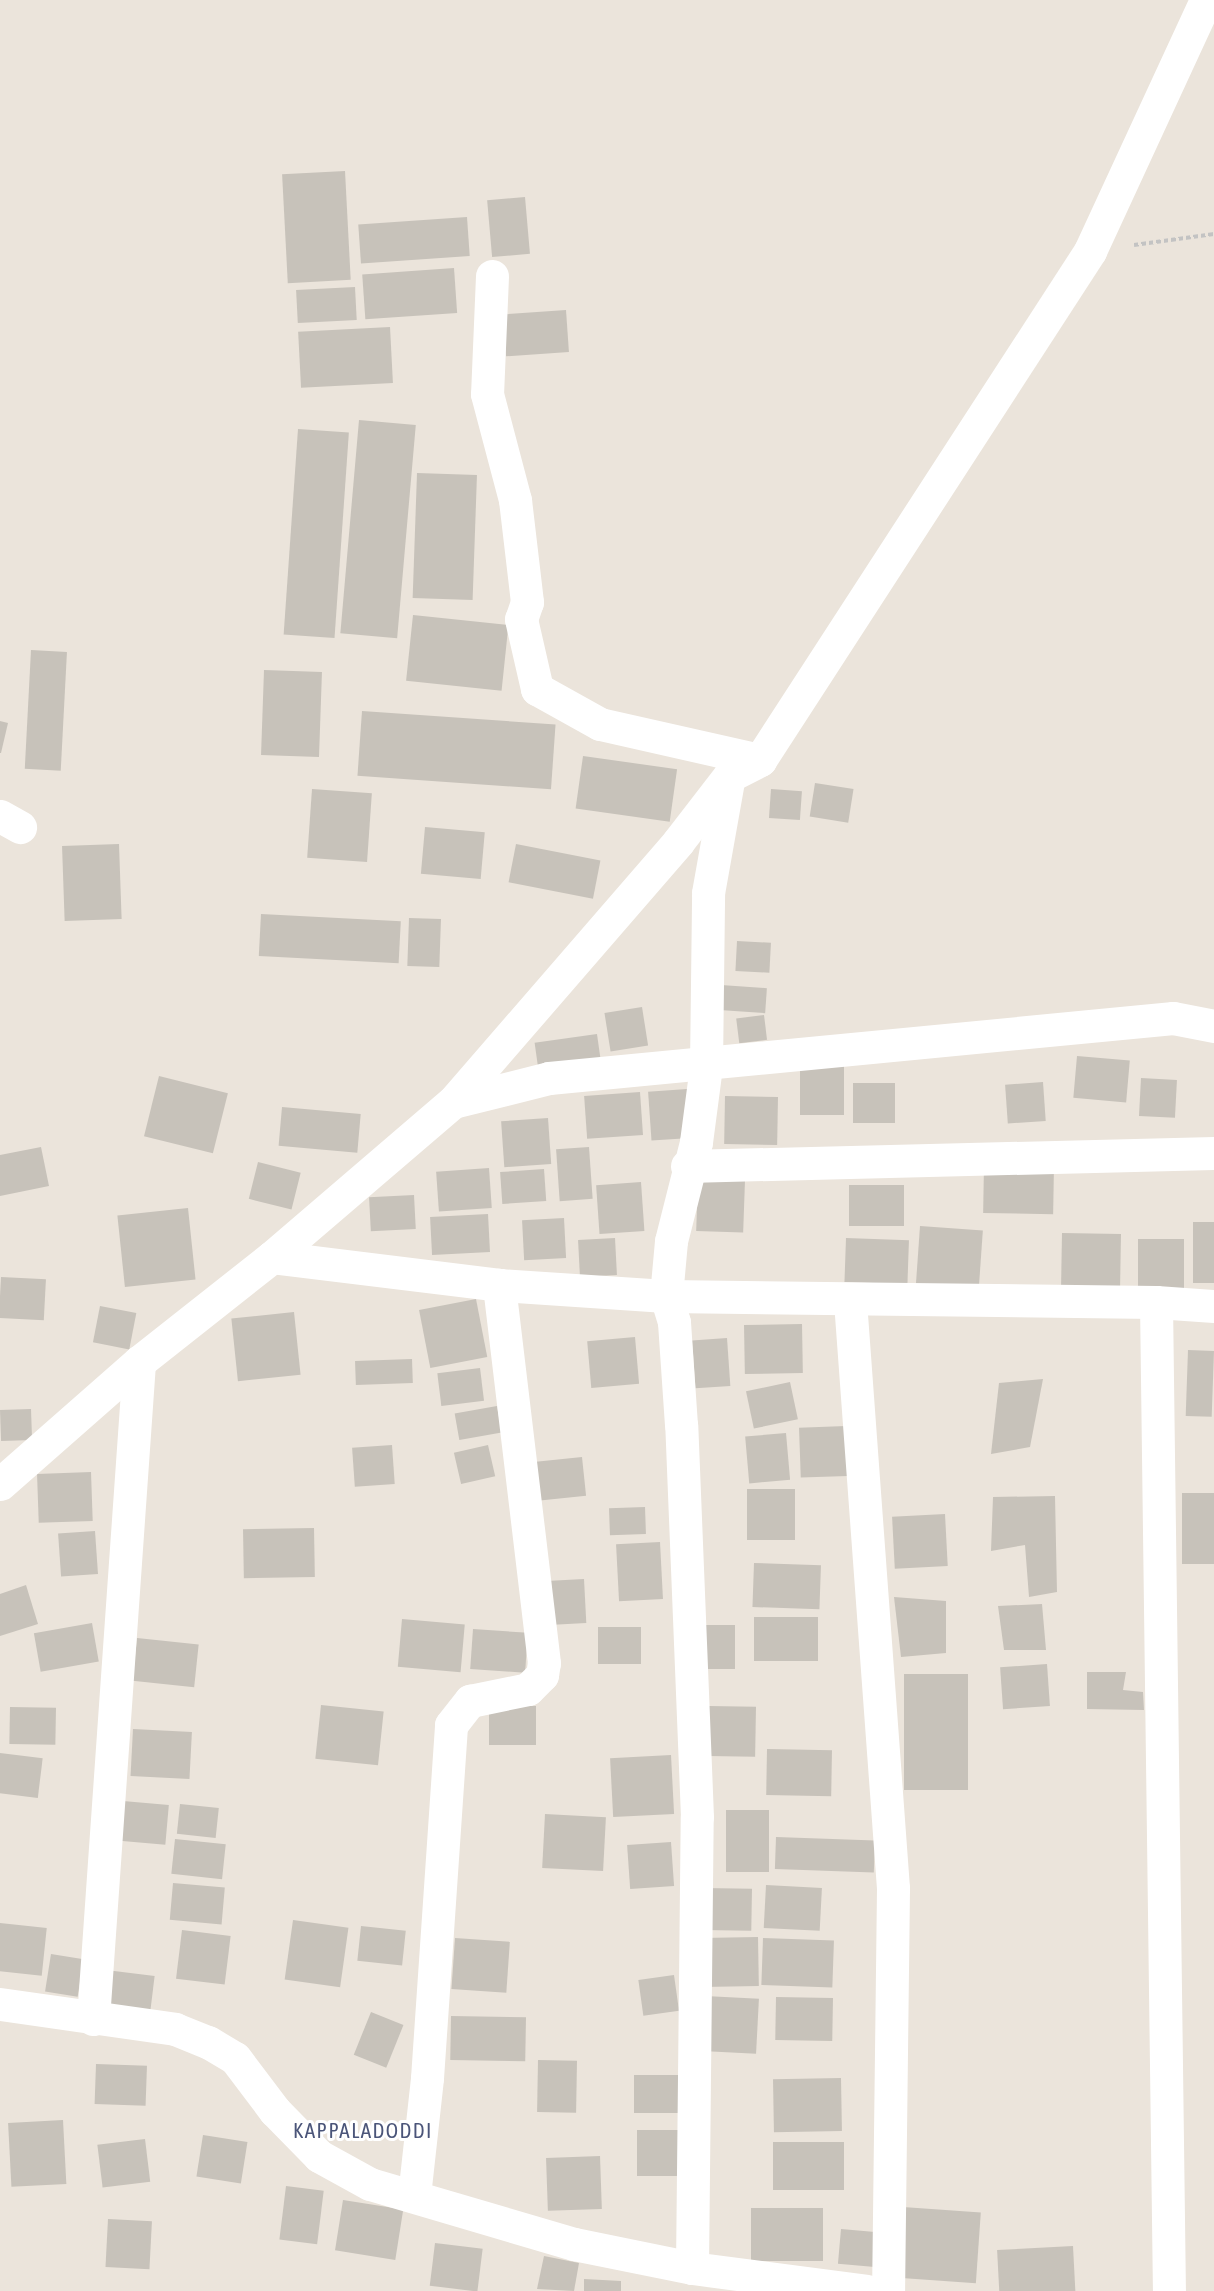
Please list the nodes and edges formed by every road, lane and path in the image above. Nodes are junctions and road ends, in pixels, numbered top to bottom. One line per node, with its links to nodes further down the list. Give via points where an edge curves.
1 (1206, 0): 3 (street)
2 (1214, 234): 3 (path)
3 (1090, 251): 5 (street)
4 (492, 276): 5 (street, via 487,394 515,500 527,602 521,619 537,689 600,724)
5 (760, 760): 6 (street)
6 (729, 776): 8 (street, via 708,894); 9 (street, via 678,842)
7 (1214, 1026): 8 (street, via 1173,1018)
8 (706, 1066): 9 (street, via 549,1078); 11 (street, via 696,1142)
9 (453, 1102): 12 (street)
10 (1214, 1153): 11 (street)
11 (687, 1166): 14 (street, via 671,1241)
12 (272, 1257): 13 (street); 18 (street)
13 (500, 1285): 14 (street); 22 (street, via 544,1663 542,1675 528,1689 470,1701 451,1725 427,2078)
14 (666, 1296): 15 (street); 23 (street, via 674,1322 679,1402 697,1816)
15 (850, 1301): 16 (street); 25 (street, via 893,1888)
16 (1156, 1302): 17 (street); 26 (street)
17 (1214, 1306)
18 (140, 1362): 19 (street); 21 (street)
19 (0, 1484)
20 (0, 2004): 21 (street)
21 (93, 2019): 22 (street, via 175,2030 208,2042 235,2058 275,2111 319,2156 370,2184)
22 (414, 2196): 23 (street, via 574,2244)
23 (692, 2268): 24 (street)
24 (866, 2291)
25 (888, 2291)
26 (1169, 2291)

